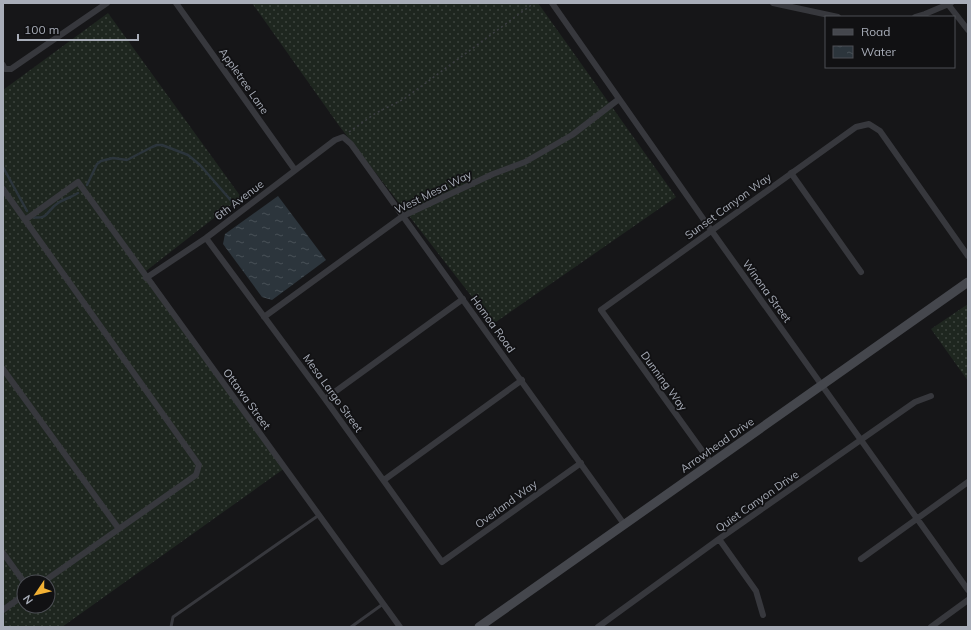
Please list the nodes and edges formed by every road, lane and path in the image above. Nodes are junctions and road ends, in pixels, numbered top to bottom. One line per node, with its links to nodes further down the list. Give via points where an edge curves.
1 (107, 3): 10 (street, via 11,69)
2 (176, 3): 13 (street, Appletree Lane)
3 (534, 3): 12 (path, via 404,99 376,113)
4 (552, 3): 11 (street, Winona Street)
5 (773, 3): 7 (street)
6 (949, 4): 8 (street); 9 (street)
7 (833, 16)
8 (918, 16)
9 (968, 30)
10 (4, 67)
11 (619, 99): 16 (street, West Mesa Way, via 572,135 532,158); 18 (street, Winona Street)
12 (343, 138): 13 (street, 6th Avenue, via 335,140); 16 (street, Homoa Road, via 351,144)
13 (295, 170): 19 (street, 6th Avenue)
14 (791, 173): 18 (street, Sunset Canyon Way); 20 (street, Sunset Canyon Way, via 856,127 869,124 880,131); 21 (street)
15 (3, 189): 17 (street)
16 (403, 216): 24 (street, Homoa Road); 26 (street, West Mesa Way)
17 (26, 220): 22 (street, Ottawa Street, via 78,182); 40 (street, via 199,465 196,475)
18 (711, 230): 25 (street, Sunset Canyon Way); 29 (street, Winona Street)
19 (206, 238): 22 (street, 6th Avenue); 26 (street, Mesa Largo Street)
20 (968, 256)
21 (861, 272)
22 (146, 278): 37 (street, Ottawa Street)
23 (968, 282): 29 (main road, Arrowhead Drive)
24 (463, 299): 28 (street, Homoa Road); 31 (street)
25 (601, 310): 34 (street, Dunning Way)
26 (264, 318): 31 (street, Mesa Largo Street)
27 (3, 369): 40 (street)
28 (522, 380): 33 (street, Homoa Road); 35 (street)
29 (822, 385): 32 (street, Winona Street); 34 (main road, Arrowhead Drive)
30 (931, 396): 32 (street, Quiet Canyon Drive, via 915,402)
31 (325, 399): 35 (street, Mesa Largo Street)
32 (861, 440): 38 (street, Winona Street); 41 (street, Quiet Canyon Drive)
33 (581, 463): 39 (street, Homoa Road); 44 (street, Overland Way)
34 (711, 463): 39 (main road, Arrowhead Drive)
35 (384, 480): 44 (street, Mesa Largo Street)
36 (968, 482): 38 (street)
37 (319, 515): 50 (street, Ottawa Street); 53 (lane, via 173,617)
38 (917, 518): 43 (street); 47 (street, Winona Street)
39 (624, 524): 56 (main road, Arrowhead Drive)
40 (119, 529): 46 (street)
41 (720, 539): 52 (street, via 756,591); 57 (street, Quiet Canyon Drive)
42 (3, 553): 45 (street)
43 (861, 559)
44 (442, 562)
45 (18, 574)
46 (54, 574)
47 (968, 590)
48 (968, 600): 58 (street)
49 (16, 601): 51 (street)
50 (383, 604): 54 (lane); 55 (street, Ottawa Street)
51 (3, 610)
52 (763, 615)
53 (172, 627)
54 (351, 627)
55 (400, 627)
56 (479, 627)
57 (598, 627)
58 (931, 627)

